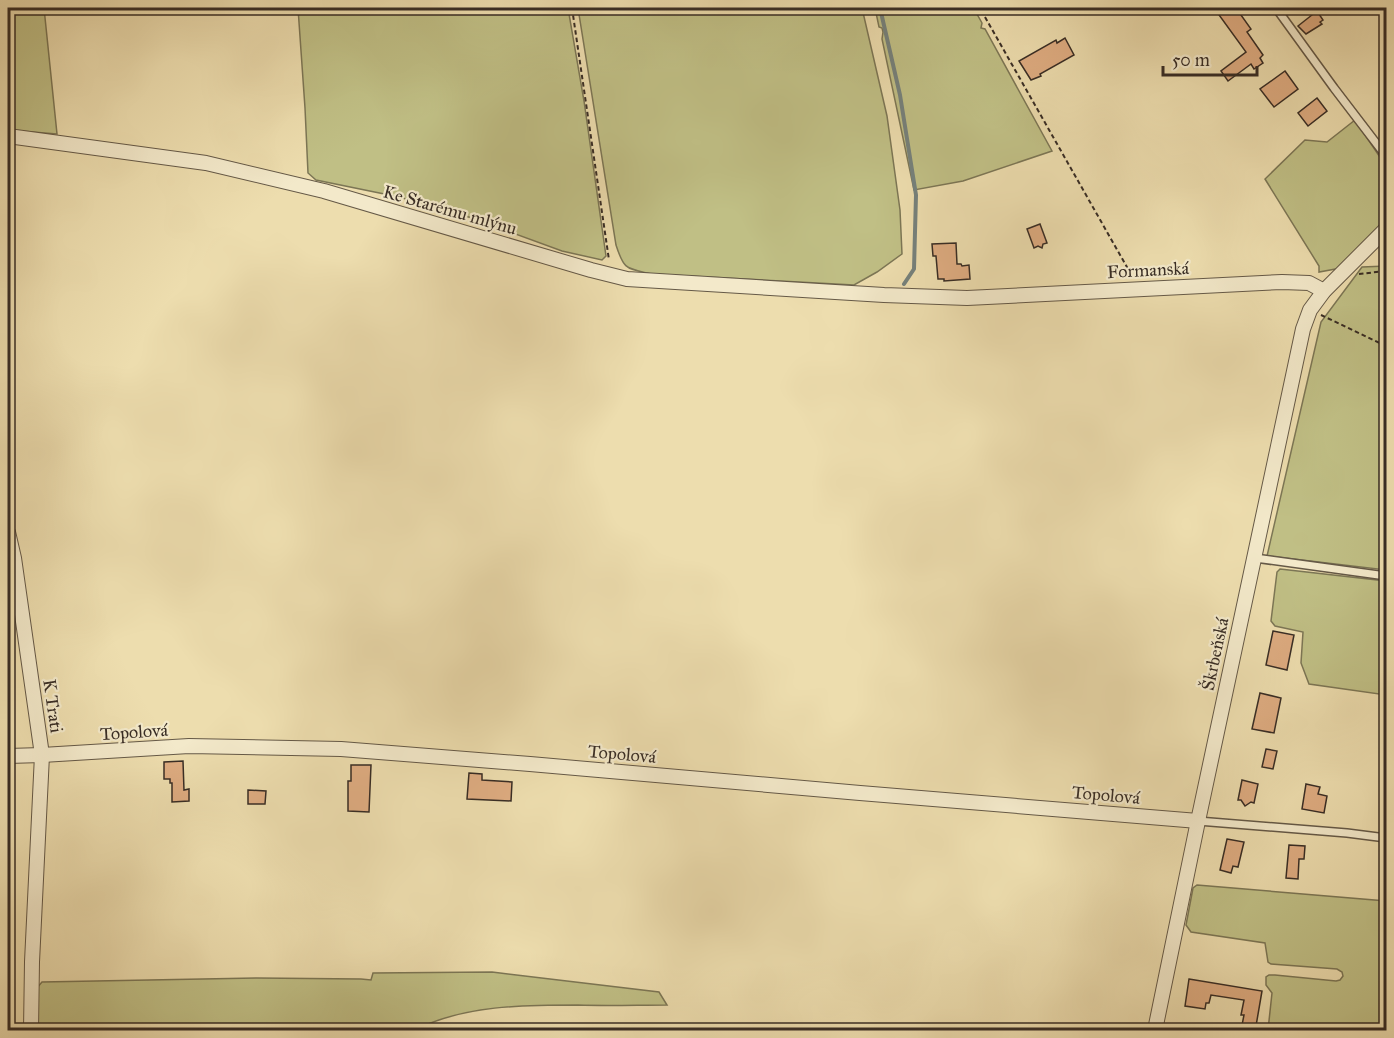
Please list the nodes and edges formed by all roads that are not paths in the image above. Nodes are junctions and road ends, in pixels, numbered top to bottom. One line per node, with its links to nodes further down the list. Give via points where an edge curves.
1 (1276, 8): 3 (lane)
2 (8, 136): 6 (street, Ke Starému mlýnu, via 206,163 324,191 627,279)
3 (1386, 156)
4 (1386, 229): 5 (street)
5 (1324, 291): 6 (street, Formanská, via 1310,283 1282,282 967,298); 8 (street, Škrbeňská, via 1303,329)
6 (884, 295)
7 (8, 532): 10 (street, K Trati)
8 (1255, 558): 9 (lane); 12 (street, Škrbeňská)
9 (1386, 576)
10 (42, 755): 11 (street, Topolová); 12 (street, Topolová, via 189,746 341,749); 14 (street, K Trati)
11 (8, 756)
12 (1198, 820): 13 (lane); 15 (street, Škrbeňská)
13 (1386, 837)
14 (31, 1030)
15 (1156, 1030)

